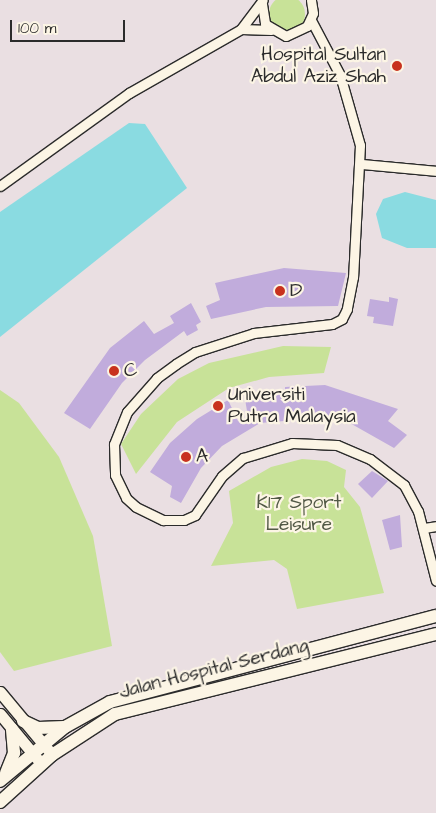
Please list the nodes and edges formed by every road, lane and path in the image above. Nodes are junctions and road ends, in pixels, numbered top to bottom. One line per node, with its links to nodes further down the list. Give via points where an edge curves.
1 (263, 0): 4 (street); 5 (street, via 262,17)
2 (311, 0): 3 (street)
3 (311, 20): 6 (street); 7 (street)
4 (241, 29): 5 (street); 10 (street, via 129,93)
5 (271, 30): 6 (street, via 286,36)
6 (301, 32): 7 (street)
7 (315, 35): 8 (street, via 340,75 357,126)
8 (361, 164): 9 (street); 12 (street, via 353,277 342,319 332,324 254,333 195,352 176,364 156,378 127,412 114,444 114,475 126,498 136,507 163,520 184,520 195,515 222,476 243,458 292,443 337,445 396,475 414,499)
9 (436, 171)
10 (0, 186)
11 (436, 526): 12 (street)
12 (424, 528): 13 (street)
13 (436, 581)
14 (436, 616): 19 (main road, Jalan Hospital Serdang, via 148,689 91,711)
15 (436, 634): 23 (main road, Jalan Hospital Serdang, via 153,700 98,722)
16 (0, 692): 18 (street)
17 (0, 714): 20 (street)
18 (23, 721): 19 (main road, via 38,728); 21 (street)
19 (65, 727): 21 (main road, Jalan Hospital Serdang)
20 (12, 729): 22 (street); 25 (main road, via 14,753)
21 (42, 744): 22 (main road, Jalan Hospital Serdang); 23 (street)
22 (32, 752): 24 (street); 25 (main road, Jalan Hospital Serdang)
23 (52, 755): 24 (main road, Jalan Hospital Serdang)
24 (42, 764): 26 (main road, Jalan Hospital Serdang)
25 (3, 778)
26 (0, 802)

